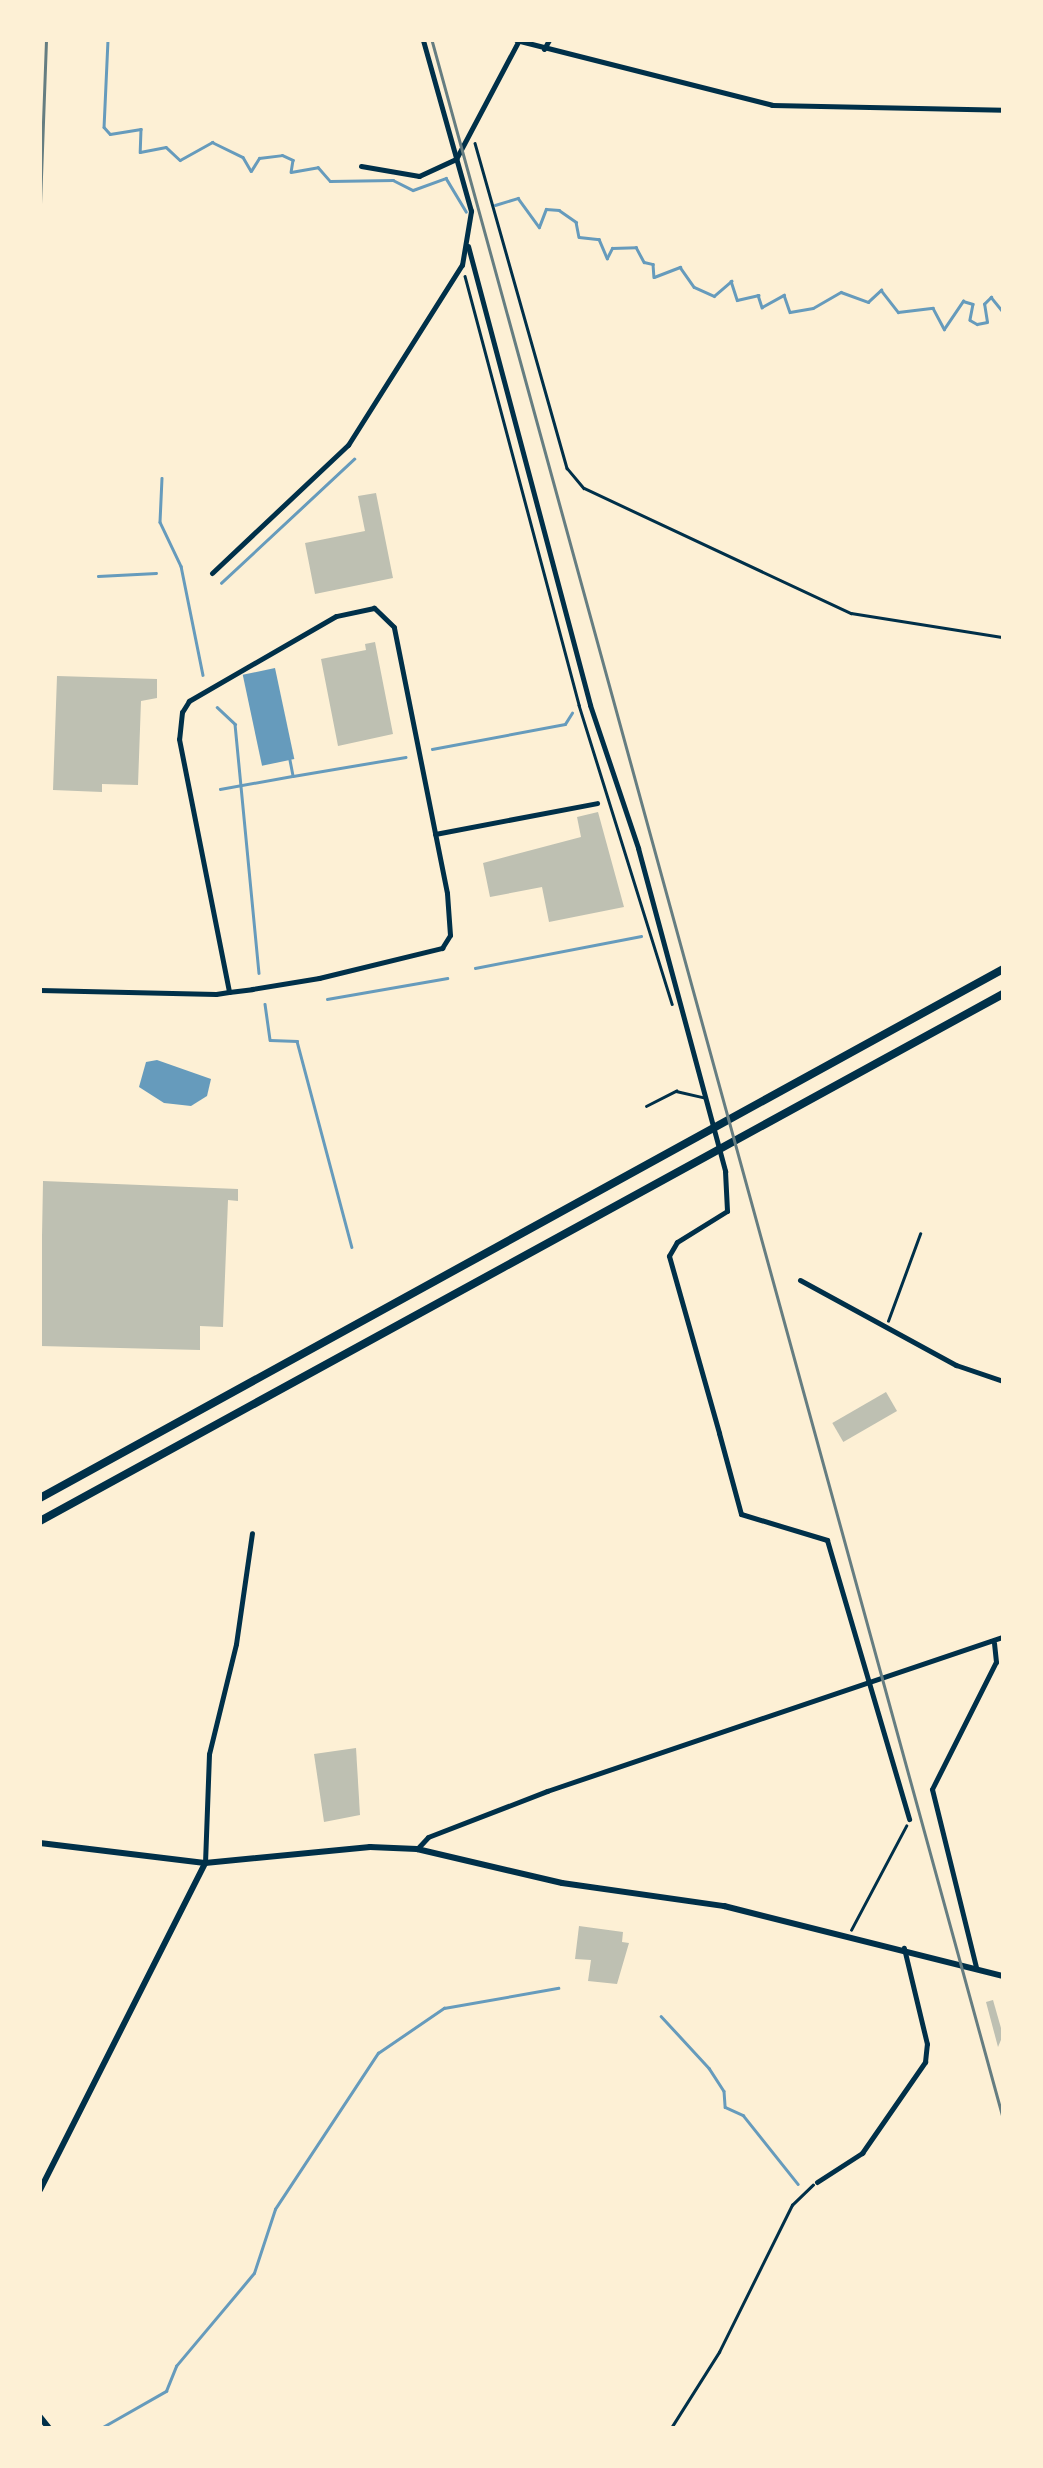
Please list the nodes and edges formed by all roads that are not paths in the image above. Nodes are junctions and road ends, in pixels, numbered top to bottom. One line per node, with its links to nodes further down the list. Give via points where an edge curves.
1 (423, 40): 6 (street)
2 (549, 40): 4 (street)
3 (517, 41): 4 (street); 6 (street)
4 (544, 49): 5 (street, via 772,105)
5 (1003, 110)
6 (456, 159): 7 (street, via 420,176); 8 (street, via 470,211)
7 (362, 166)
8 (468, 246): 9 (street, via 455,282 348,444); 16 (street, via 590,706 638,848)
9 (212, 572)
10 (597, 803): 11 (street)
11 (435, 834): 14 (street, via 450,922 442,948); 14 (street, via 394,627 374,608 336,616 189,701 178,723 179,739)
12 (1003, 970): 20 (highway)
13 (40, 990): 14 (street)
14 (229, 992)
15 (1003, 994): 21 (highway)
16 (704, 1098): 17 (lane, via 676,1091); 25 (street, via 731,1200 727,1211 676,1242 669,1256 741,1514 826,1540)
17 (646, 1106)
18 (800, 1280): 19 (street, via 885,1329)
19 (1003, 1381)
20 (40, 1498)
21 (40, 1521)
22 (252, 1534): 29 (street, via 236,1644 209,1754)
23 (1003, 1638): 24 (street)
24 (994, 1643): 25 (street); 31 (street, via 996,1662 932,1789)
25 (872, 1684): 26 (street); 28 (street, via 547,1792 428,1836)
26 (909, 1818)
27 (40, 1842): 29 (main road)
28 (417, 1849): 29 (main road); 30 (main road)
29 (205, 1862): 34 (main road)
30 (904, 1948): 31 (main road); 33 (street, via 927,2044 925,2062 862,2154)
31 (976, 1968): 32 (main road)
32 (1003, 1976)
33 (817, 2182)
34 (40, 2190)
35 (40, 2418): 36 (main road)
36 (49, 2428)

